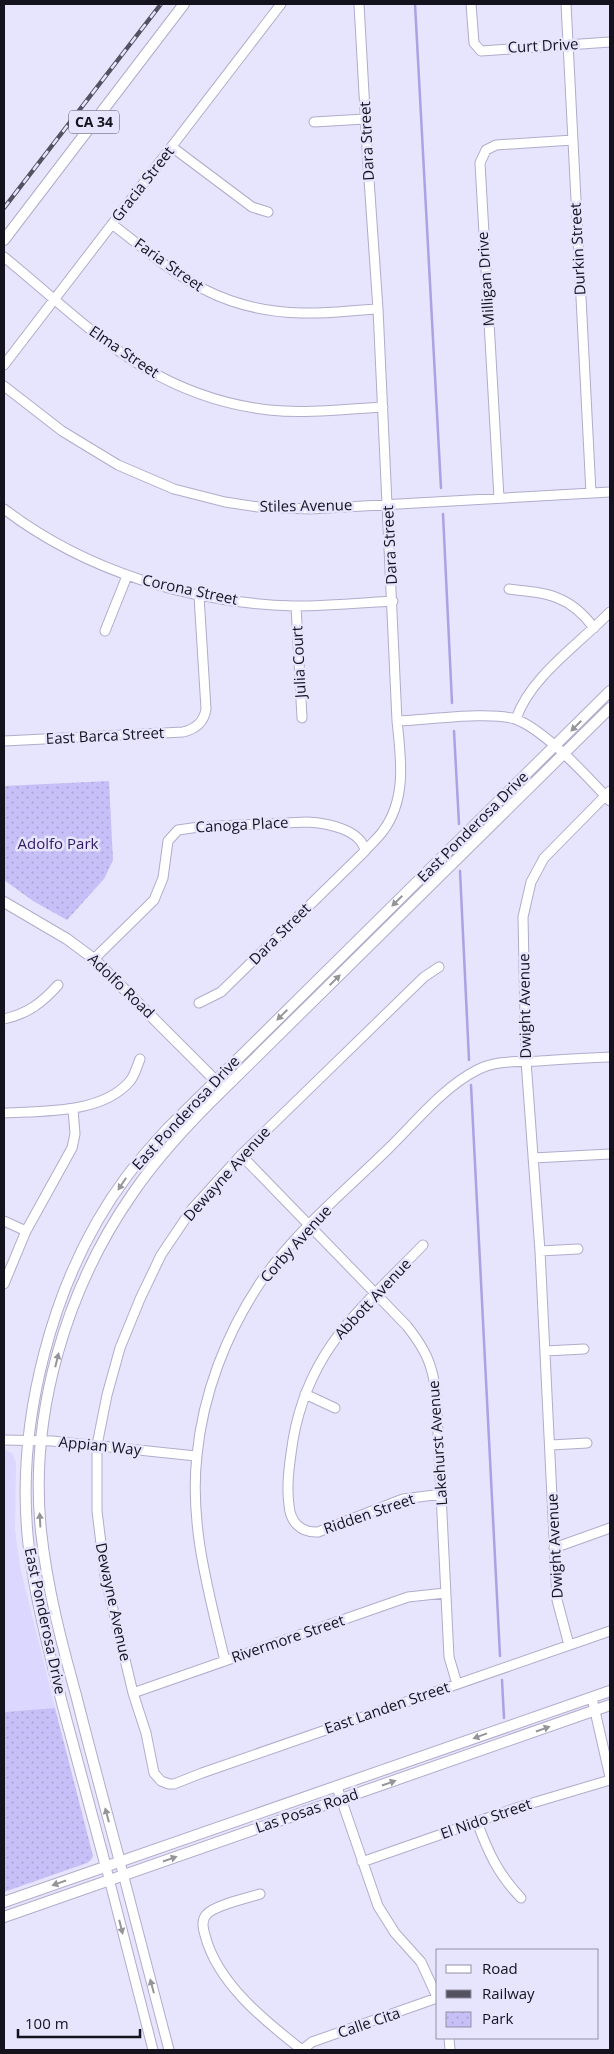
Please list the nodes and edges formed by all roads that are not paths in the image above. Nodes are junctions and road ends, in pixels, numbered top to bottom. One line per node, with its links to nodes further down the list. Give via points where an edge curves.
1 (184, 4): 14 (main road, CA 34)
2 (281, 4): 11 (street, Gracia Street)
3 (360, 4): 8 (street, Dara Street)
4 (471, 4): 7 (street, Curt Drive, via 473,36 477,48 486,52)
5 (566, 4): 7 (street, Durkin Street)
6 (610, 42): 7 (street, Curt Drive)
7 (568, 44): 10 (street, Durkin Street)
8 (366, 119): 9 (street); 17 (street, Dara Street)
9 (314, 122)
10 (573, 140): 22 (street, Durkin Street); 23 (street, Milligan Drive, via 496,145 486,150 480,163)
11 (172, 146): 12 (street, via 252,207); 13 (street, Gracia Street)
12 (268, 212)
13 (112, 224): 16 (street, Gracia Street); 17 (street, Faria Street, via 180,276 227,300 302,313)
14 (4, 240)
15 (4, 257): 16 (street, Elma Street)
16 (54, 301): 18 (street, Gracia Street); 20 (street, Elma Street, via 133,362 175,385 207,396 251,407 288,411)
17 (378, 309): 20 (street, Dara Street)
18 (4, 365)
19 (4, 386): 24 (street, Stiles Avenue, via 90,449 174,489 265,508)
20 (383, 406): 24 (street, Dara Street)
21 (610, 492): 22 (street, Stiles Avenue)
22 (591, 493): 23 (street, Stiles Avenue)
23 (499, 498): 24 (street, Stiles Avenue)
24 (388, 504): 29 (street, Dara Street)
25 (4, 510): 26 (street, Corona Street, via 55,542)
26 (127, 576): 28 (street, Corona Street); 33 (street)
27 (509, 589): 32 (street, via 557,596 578,609)
28 (198, 596): 30 (street, Corona Street); 39 (street, East Barca Street, via 206,708 197,726 183,732)
29 (393, 601): 30 (street, Corona Street); 38 (street, Dara Street)
30 (296, 606): 36 (street, Julia Court)
31 (610, 612): 32 (street)
32 (594, 628): 37 (street, via 538,681 527,695)
33 (105, 631)
34 (610, 692): 40 (main road, East Ponderosa Drive, one-way to 40)
35 (610, 708): 41 (main road, East Ponderosa Drive)
36 (302, 718)
37 (516, 719): 38 (street, via 485,717); 40 (street, via 534,728)
38 (397, 721): 43 (street, Dara Street, via 400,790 390,819)
39 (4, 741)
40 (555, 746): 41 (street); 53 (main road, East Ponderosa Drive, one-way to 53)
41 (564, 755): 42 (street); 54 (main road, East Ponderosa Drive, one-way to 41)
42 (609, 796): 52 (street, Dwight Avenue, via 544,858 526,895 523,918)
43 (365, 851): 45 (street, Canoga Place, via 360,841 347,832 320,823 178,830 168,841 163,878 154,900); 48 (street, Dara Street, via 221,992)
44 (4, 902): 45 (main road, Adolfo Road)
45 (94, 959): 53 (main road, Adolfo Road)
46 (439, 967): 58 (street, Dewayne Avenue, via 424,977)
47 (58, 985): 49 (street, via 37,1005)
48 (199, 1003)
49 (4, 1019)
50 (610, 1057): 52 (street, Corby Avenue)
51 (140, 1059): 55 (street, via 134,1074 123,1086 112,1094)
52 (526, 1061): 59 (street, Dwight Avenue); 61 (street, Corby Avenue, via 478,1069 449,1089)
53 (215, 1080): 54 (main road, Adolfo Road); 73 (main road, East Ponderosa Drive, one-way to 73, via 168,1128 127,1177 83,1251 60,1301 44,1354)
54 (224, 1089): 74 (main road, East Ponderosa Drive, one-way to 54, via 60,1346 81,1286 98,1252 145,1176)
55 (72, 1109): 56 (street); 62 (street, via 75,1134 72,1148)
56 (4, 1113)
57 (610, 1154): 59 (street)
58 (241, 1155): 61 (street, Lakehurst Avenue); 77 (street, Dewayne Avenue, via 192,1209 151,1274 120,1348)
59 (533, 1158): 65 (street, Dwight Avenue)
60 (4, 1221): 62 (street)
61 (310, 1226): 67 (street, Lakehurst Avenue); 78 (street, Corby Avenue, via 261,1282 224,1347 204,1411)
62 (26, 1231): 66 (street)
63 (424, 1245): 67 (street, Abbott Avenue)
64 (578, 1249): 65 (street)
65 (540, 1251): 69 (street, Dwight Avenue)
66 (4, 1284)
67 (376, 1293): 70 (street, Abbott Avenue, via 335,1338); 79 (street, Lakehurst Avenue, via 418,1340 430,1362 436,1392)
68 (584, 1350): 69 (street)
69 (545, 1351): 76 (street, Dwight Avenue)
70 (305, 1394): 71 (street); 80 (street, Abbott Avenue, via 289,1471 289,1508)
71 (335, 1408)
72 (4, 1440): 73 (street, Appian Way)
73 (29, 1440): 74 (street, Appian Way); 100 (main road, East Ponderosa Drive, via 26,1504 33,1577 49,1652)
74 (41, 1440): 77 (street, Appian Way); 98 (main road, East Ponderosa Drive, one-way to 74, via 47,1579 40,1516)
75 (587, 1443): 76 (street)
76 (551, 1445): 82 (street, Dwight Avenue)
77 (97, 1446): 78 (street, Appian Way); 89 (street, Dewayne Avenue, via 96,1492 101,1552)
78 (196, 1456): 86 (street, Corby Avenue, via 195,1498 201,1552)
79 (442, 1494): 80 (street, Ridden Street, via 403,1499 318,1532 305,1531); 83 (street, Lakehurst Avenue)
80 (298, 1526)
81 (610, 1528): 82 (street)
82 (554, 1548): 85 (street, Dwight Avenue, via 558,1607)
83 (444, 1593): 86 (street, Rivermore Street, via 408,1597); 87 (street, Lakehurst Avenue, via 449,1657)
84 (610, 1631): 85 (street, East Landen Street)
85 (569, 1645): 87 (street, East Landen Street)
86 (225, 1661): 89 (street, Rivermore Street)
87 (457, 1684): 94 (street, East Landen Street, via 174,1784)
88 (610, 1691): 90 (main road, Las Posas Road)
89 (133, 1693): 94 (street, Dewayne Avenue, via 146,1733 151,1767)
90 (592, 1698): 92 (street); 95 (main road, Las Posas Road, one-way to 95)
91 (610, 1705): 92 (main road, Las Posas Road)
92 (595, 1711): 93 (street); 96 (main road, Las Posas Road, one-way to 92)
93 (610, 1778): 97 (street, El Nido Street)
94 (165, 1783)
95 (337, 1787): 96 (street); 98 (main road, Las Posas Road)
96 (341, 1800): 99 (street); 101 (main road, Las Posas Road, one-way to 96)
97 (477, 1822): 99 (street, El Nido Street); 104 (street, via 493,1862)
98 (120, 1862): 100 (main road, Las Posas Road); 101 (street)
99 (362, 1862): 107 (street, via 383,1915 394,1933 422,1962)
100 (106, 1867): 102 (street); 105 (main road, Las Posas Road, one-way to 105)
101 (124, 1875): 102 (main road, Las Posas Road); 110 (street, one-way to 101)
102 (109, 1880): 106 (main road, Las Posas Road); 109 (street, one-way to 109)
103 (260, 1894): 111 (street, via 207,1914 203,1921 205,1936 215,1962 228,1980 259,2014)
104 (521, 1898)
105 (4, 1902)
106 (4, 1917)
107 (436, 1994)
108 (436, 1999): 111 (street, Calle Cita, via 312,2042)
109 (153, 2050)
110 (169, 2050)
111 (302, 2050)

